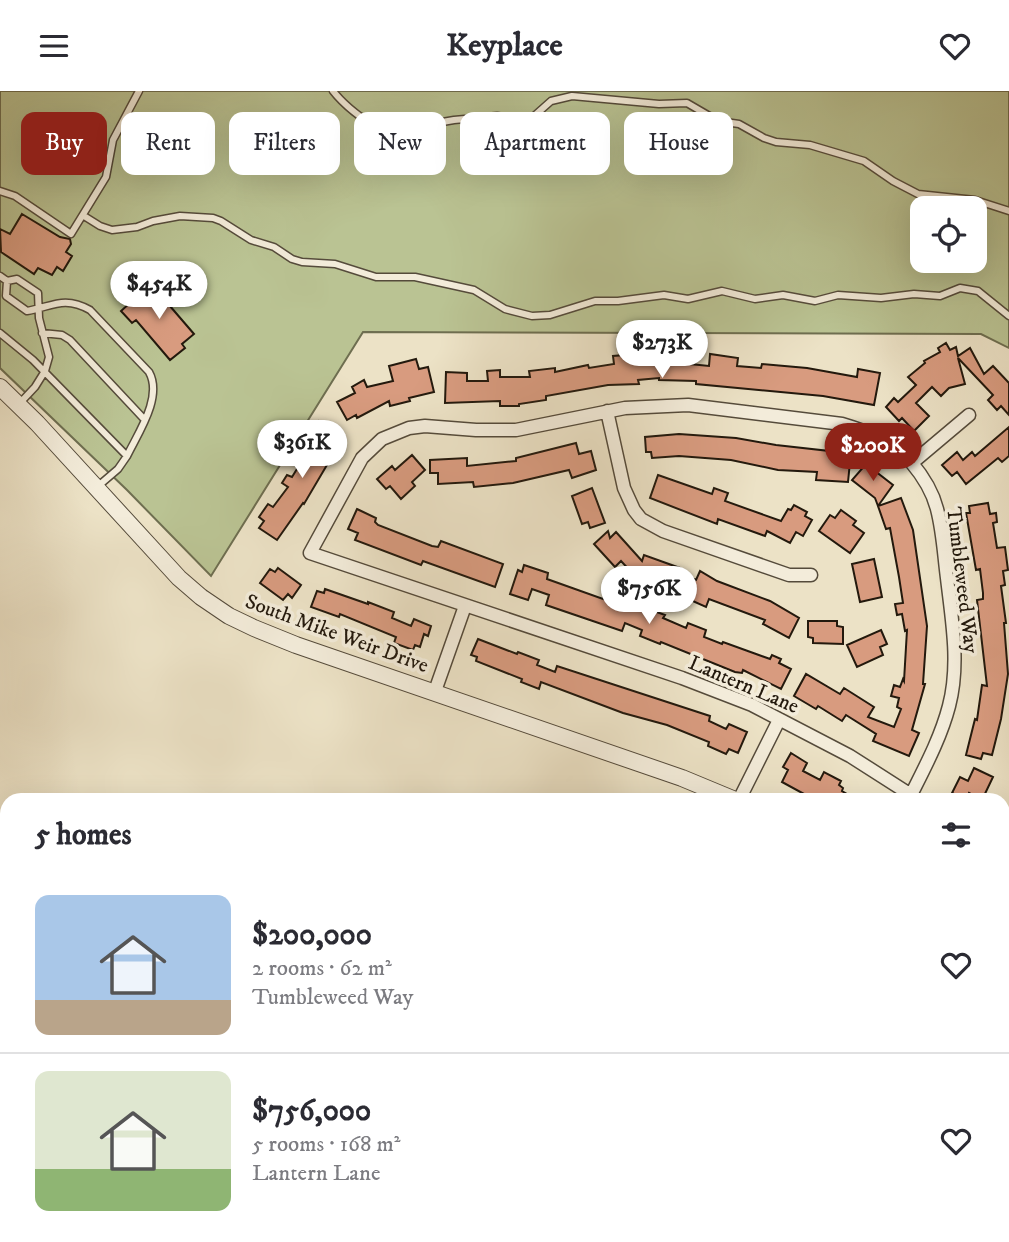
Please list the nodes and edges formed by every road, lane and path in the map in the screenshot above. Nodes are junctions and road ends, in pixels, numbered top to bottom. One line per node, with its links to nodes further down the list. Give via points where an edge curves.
1 (139, 91): 5 (lane, via 114,140 106,177)
2 (334, 91): 4 (lane, via 360,117 384,132 496,116 523,120 551,101 572,96 687,103 718,121 739,124 776,142 857,157 918,194 975,200)
3 (0, 191): 5 (lane, via 15,196 71,235)
4 (1009, 211)
5 (84, 216): 8 (lane, via 113,230 180,216 213,218 302,263 335,264 376,277 415,277 474,290 505,309 532,316 595,301 664,295 688,299 722,291 755,299 783,295 815,301 838,295 940,296 960,288 978,291)
6 (3, 279): 7 (lane, via 6,296 27,311); 7 (lane, via 18,278 38,293)
7 (39, 309): 10 (lane); 16 (lane, via 62,302 82,305 141,363 154,380)
8 (1009, 316)
9 (0, 333): 11 (lane)
10 (42, 333): 11 (lane, via 49,357); 16 (lane, via 70,340)
11 (45, 371): 13 (lane); 17 (lane)
12 (0, 387): 13 (street, South Mike Weir Drive)
13 (19, 404): 19 (street, South Mike Weir Drive)
14 (607, 411): 18 (street, Tumbleweed Way, via 688,405 842,424 881,437); 20 (street, Tumbleweed Way, via 516,430 425,426 394,432 362,458); 21 (street, via 624,488 641,519 789,575)
15 (969, 415): 18 (street)
16 (144, 419): 17 (lane)
17 (127, 456): 19 (lane)
18 (912, 463): 28 (street, Tumbleweed Way, via 937,507 955,644 949,706)
19 (96, 489): 23 (street, South Mike Weir Drive, via 179,578 229,616 296,645)
20 (310, 553): 22 (street, Lantern Lane)
21 (811, 575)
22 (465, 606): 23 (street); 24 (street, Lantern Lane, via 682,678)
23 (435, 691): 25 (street, South Mike Weir Drive)
24 (779, 719): 26 (street); 27 (street, Lantern Lane)
25 (720, 793)
26 (741, 793)
27 (908, 793)
28 (912, 793)

